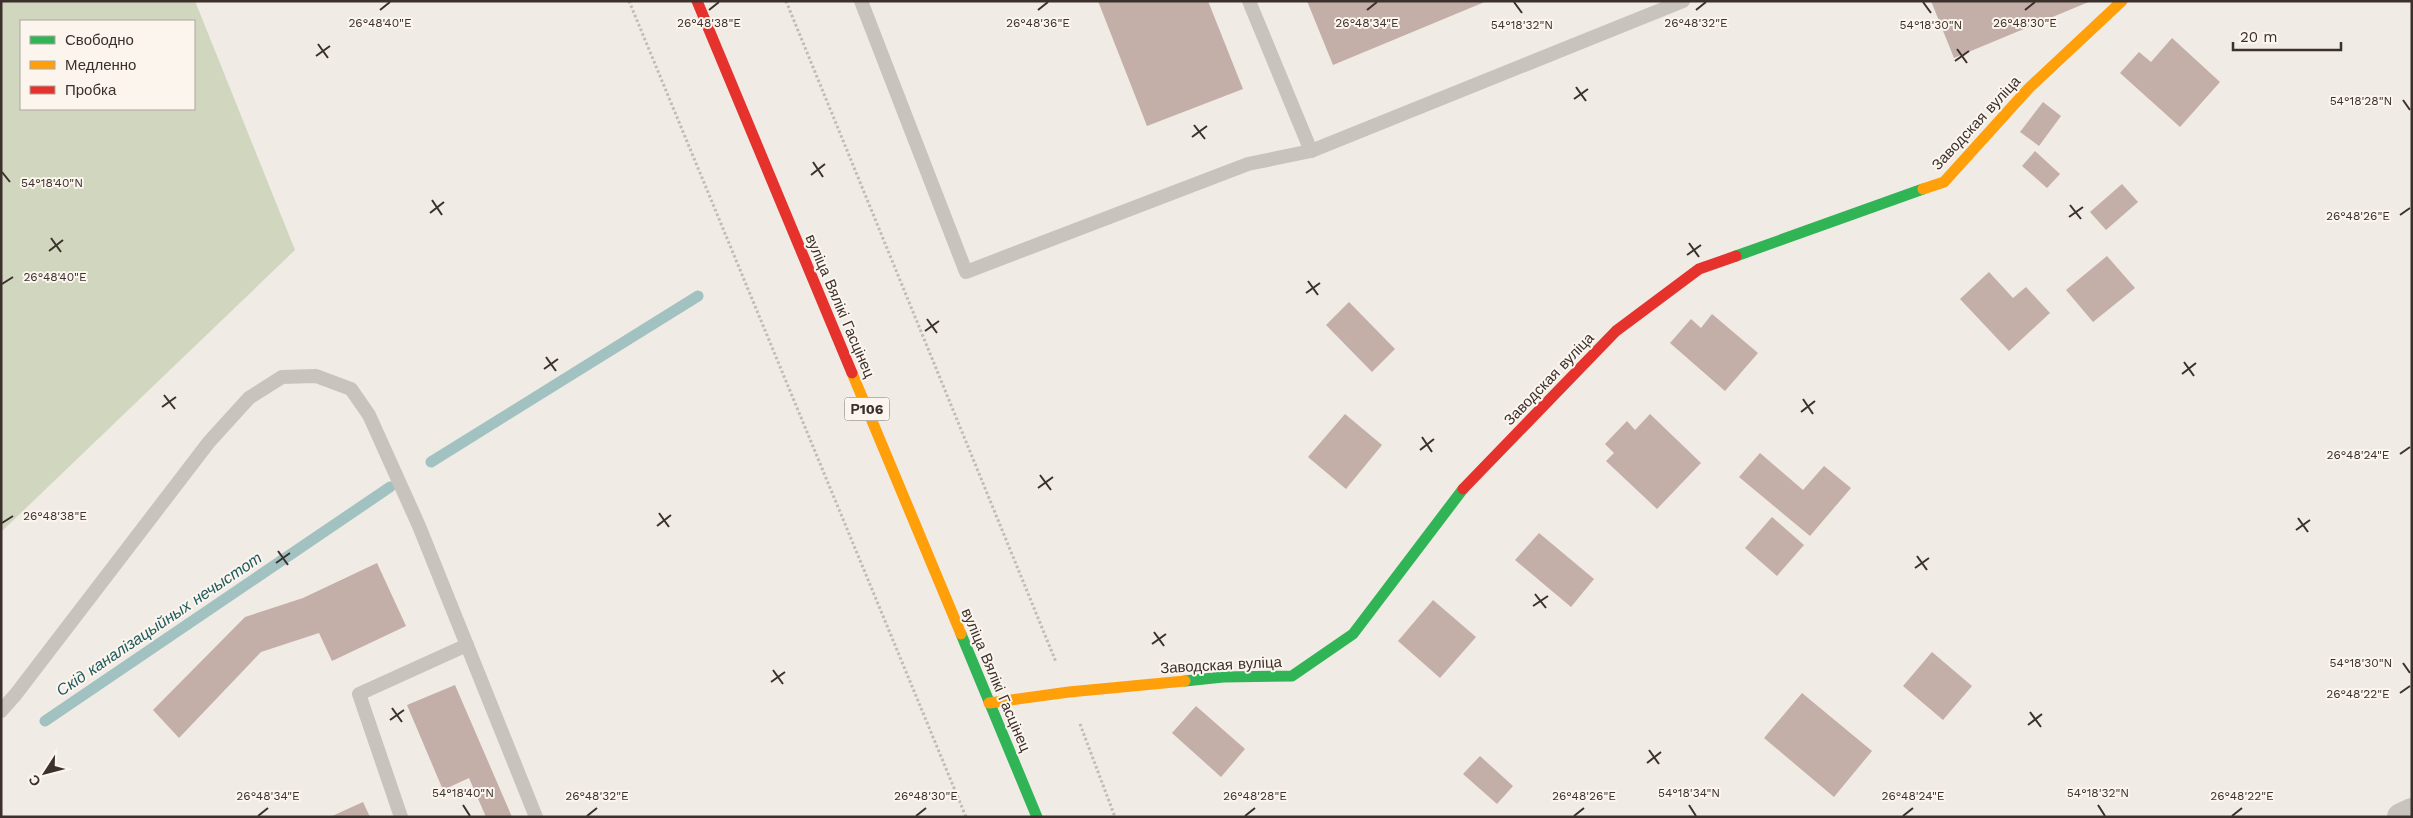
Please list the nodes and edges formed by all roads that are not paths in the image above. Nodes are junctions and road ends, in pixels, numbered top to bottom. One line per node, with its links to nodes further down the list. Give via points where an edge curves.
1 (697, 1): 8 (street, вуліца Вялікі Гасцінец / Р106)
2 (861, 1): 6 (lane, via 966,272 1248,164)
3 (1249, 1): 6 (lane)
4 (1683, 1): 6 (lane)
5 (2122, 1): 8 (street, Заводская вуліца, via 2029,88 1944,182 1699,269 1616,331 1454,498 1353,634 1292,676 1223,677)
6 (1311, 151)
7 (467, 645): 9 (lane, via 369,415 351,389 316,376 282,377 249,398 209,442); 11 (lane, via 359,694); 12 (lane)
8 (989, 703): 13 (street, вуліца Вялікі Гасцінец / Р106)
9 (1, 710)
10 (2412, 812): 14 (street)
11 (401, 817)
12 (536, 817)
13 (1037, 817)
14 (2401, 817)

